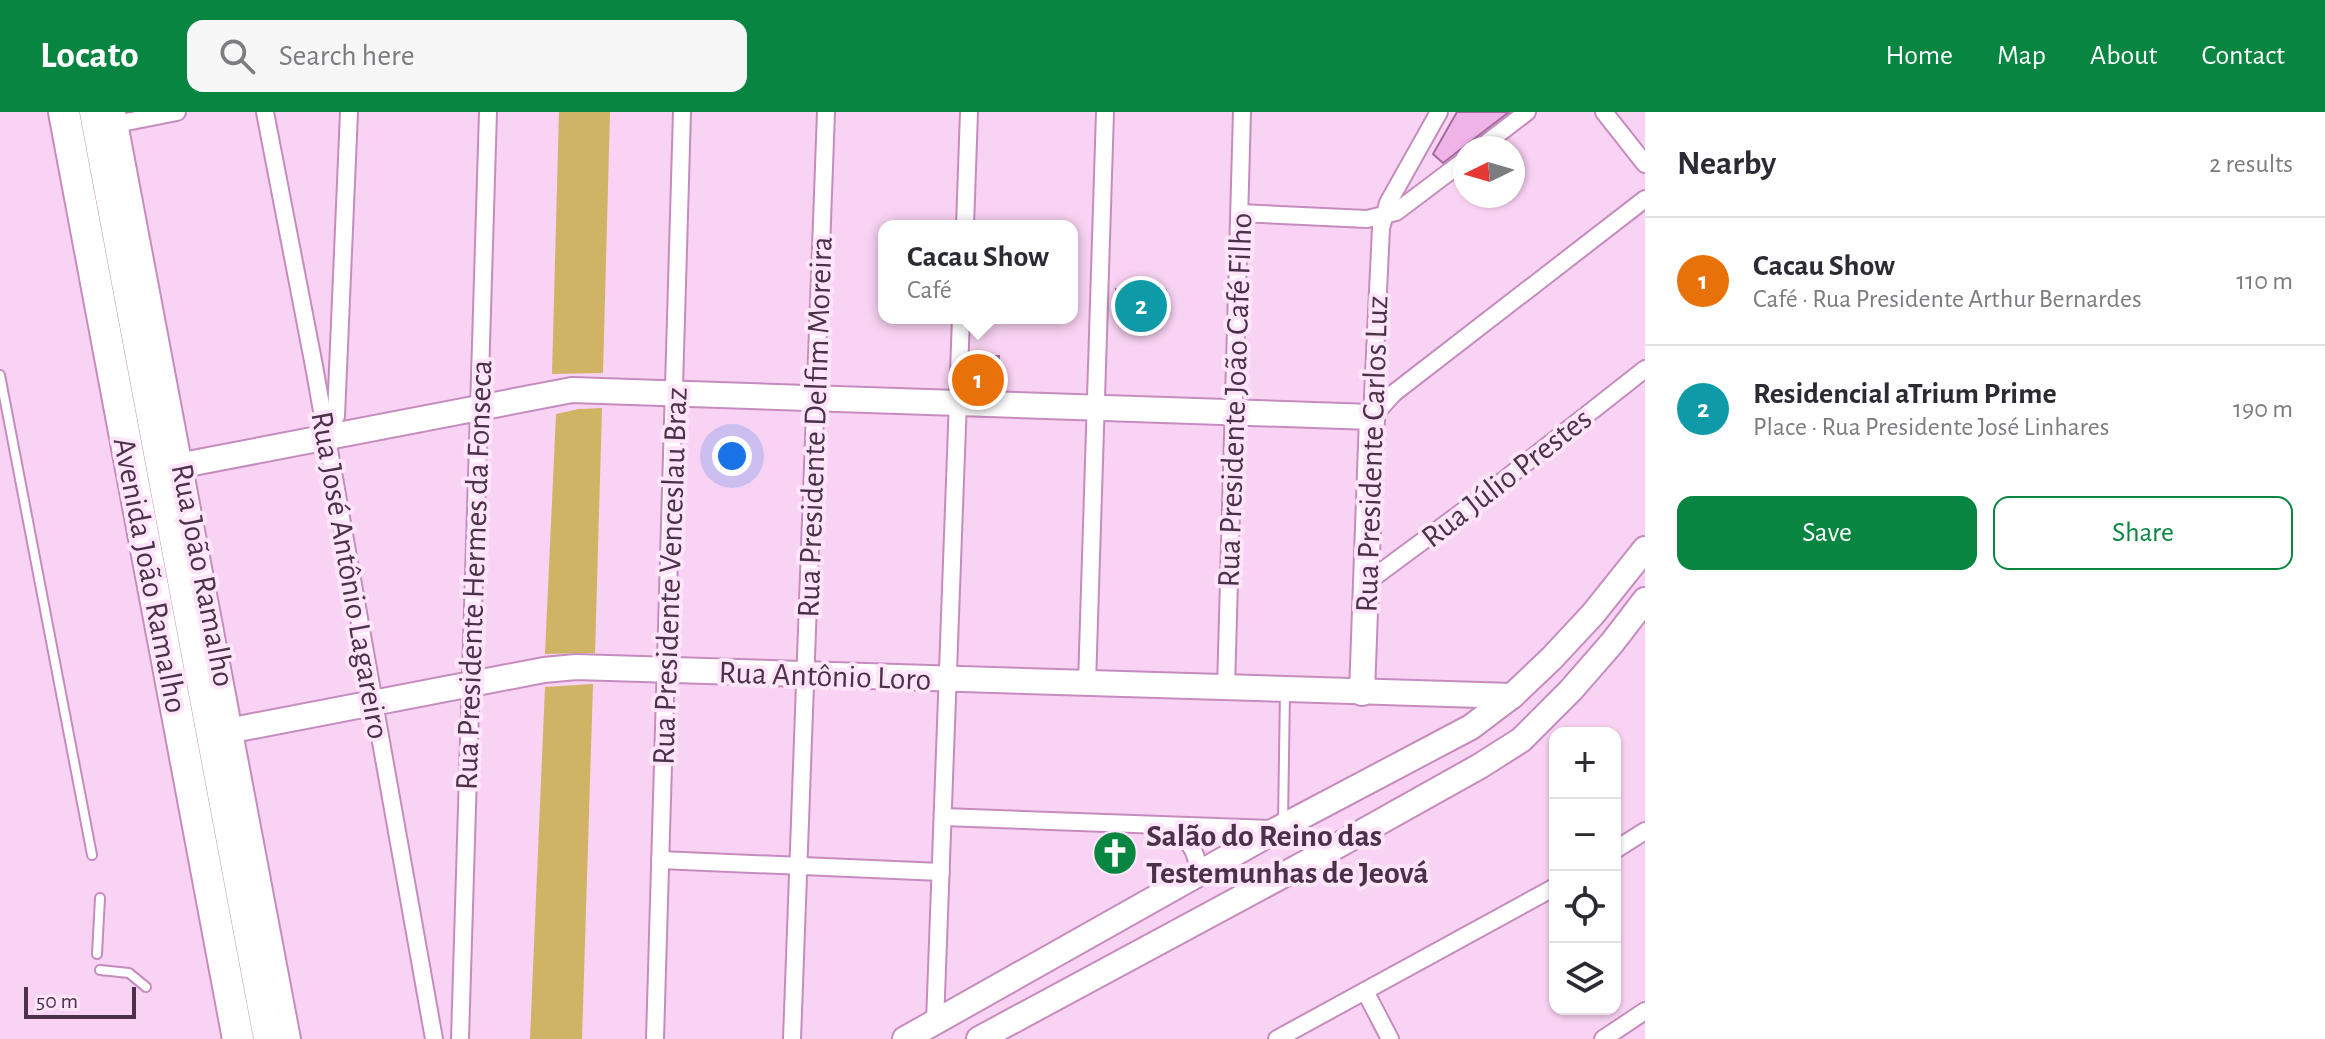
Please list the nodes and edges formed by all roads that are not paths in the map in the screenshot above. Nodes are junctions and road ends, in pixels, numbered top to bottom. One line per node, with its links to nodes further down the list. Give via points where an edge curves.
1 (64, 112): 38 (highway, Avenida João Ramalho)
2 (177, 112): 14 (street)
3 (265, 112): 25 (street, Rua José Antônio Lagareiro)
4 (349, 112): 26 (street)
5 (488, 112): 33 (street, Rua Presidente Hermes da Fonseca)
6 (682, 112): 29 (street, Rua Presidente Venceslau Braz)
7 (826, 112): 30 (street, Rua Presidente Delfim Moreira)
8 (969, 112): 23 (street)
9 (1105, 112): 32 (street)
10 (1242, 112): 21 (street, Rua Presidente João Café Filho)
11 (1439, 112): 16 (street, Rua Presidente Carlos Luz)
12 (1527, 112): 15 (street)
13 (1604, 112): 17 (street)
14 (107, 119): 37 (highway, Avenida João Ramalho)
15 (1496, 136)
16 (1415, 155): 19 (street, via 1426,170); 22 (street, Rua Presidente Carlos Luz)
17 (1645, 164)
18 (1453, 169): 19 (street)
19 (1442, 177): 22 (street)
20 (1645, 199): 35 (street, via 1394,393)
21 (1240, 213): 22 (street); 34 (street, Rua Presidente João Café Filho)
22 (1385, 216): 35 (street, Rua Presidente Carlos Luz, via 1378,242)
23 (965, 220)
24 (961, 324): 31 (street)
25 (314, 366): 26 (street); 36 (street, Rua José Antônio Lagareiro)
26 (339, 367): 36 (street, via 336,416)
27 (1645, 369): 41 (street, Rua Júlio Prestes)
28 (0, 375): 63 (lane)
29 (674, 393): 30 (street); 33 (street, via 572,390); 43 (street, Rua Presidente Venceslau Braz)
30 (816, 398): 31 (street); 44 (street, Rua Presidente Delfim Moreira)
31 (958, 403): 32 (street); 45 (street)
32 (1096, 407): 34 (street); 47 (street)
33 (478, 410): 36 (street); 46 (street, Rua Presidente Hermes da Fonseca)
34 (1233, 412): 35 (street); 48 (street, Rua Presidente João Café Filho)
35 (1372, 417): 41 (street, Rua Presidente Carlos Luz)
36 (326, 437): 37 (street); 53 (street, Rua José Antônio Lagareiro)
37 (173, 467): 38 (highway, via 145,475); 54 (highway, Avenida João Ramalho)
38 (134, 488): 40 (highway, Avenida João Ramalho)
39 (1645, 549): 52 (street, via 1593,614)
40 (152, 571): 54 (highway, via 179,654 188,702 194,713); 77 (highway, Avenida João Ramalho)
41 (1366, 583): 50 (street, Rua Presidente Carlos Luz)
42 (1640, 611): 56 (street)
43 (666, 670): 44 (street, Rua Antônio Loro); 46 (street, Rua Antônio Loro, via 558,668); 64 (street, Rua Presidente Venceslau Braz)
44 (805, 675): 45 (street, Rua Antônio Loro); 65 (street, Rua Presidente Delfim Moreira)
45 (948, 679): 47 (street, Rua Antônio Loro); 58 (street)
46 (470, 684): 53 (street, Rua Antônio Loro); 81 (street, Rua Presidente Hermes da Fonseca)
47 (1087, 684): 48 (street, Rua Antônio Loro)
48 (1226, 689): 49 (street, Rua Antônio Loro)
49 (1285, 691): 50 (street, Rua Antônio Loro); 60 (lane)
50 (1362, 693): 51 (street, Rua Antônio Loro)
51 (1445, 696): 52 (street, Rua Antônio Loro); 55 (street, via 1462,709)
52 (1512, 696): 55 (street); 56 (street, via 1529,715)
53 (374, 702): 54 (street, Rua Antônio Loro); 80 (street, Rua José Antônio Lagareiro)
54 (222, 727): 78 (highway, Avenida João Ramalho); 79 (street, Rua João Ramalho)
55 (1471, 727): 57 (street, via 1485,744); 60 (street)
56 (1532, 730): 57 (street)
57 (1504, 751): 84 (street)
58 (943, 817): 59 (street); 66 (street)
59 (1163, 826): 60 (street); 67 (street, via 1192,845)
60 (1281, 828): 67 (street)
61 (1645, 831): 62 (street)
62 (1621, 846)
63 (92, 855)
64 (660, 860): 65 (street); 82 (street, Rua Presidente Venceslau Braz)
65 (798, 866): 66 (street); 76 (street, Rua Presidente Delfim Moreira)
66 (941, 872): 75 (street)
67 (1199, 874): 75 (street)
68 (1549, 890): 73 (street)
69 (100, 898): 70 (lane)
70 (97, 954)
71 (100, 970): 72 (lane, via 129,973)
72 (146, 987)
73 (1365, 991): 85 (street); 86 (street)
74 (1645, 1011): 87 (street)
75 (935, 1023): 83 (street)
76 (794, 1036)
77 (238, 1039)
78 (269, 1039)
79 (292, 1039)
80 (434, 1039)
81 (460, 1039)
82 (655, 1039)
83 (905, 1039)
84 (979, 1039)
85 (1277, 1039)
86 (1390, 1039)
87 (1603, 1039)

